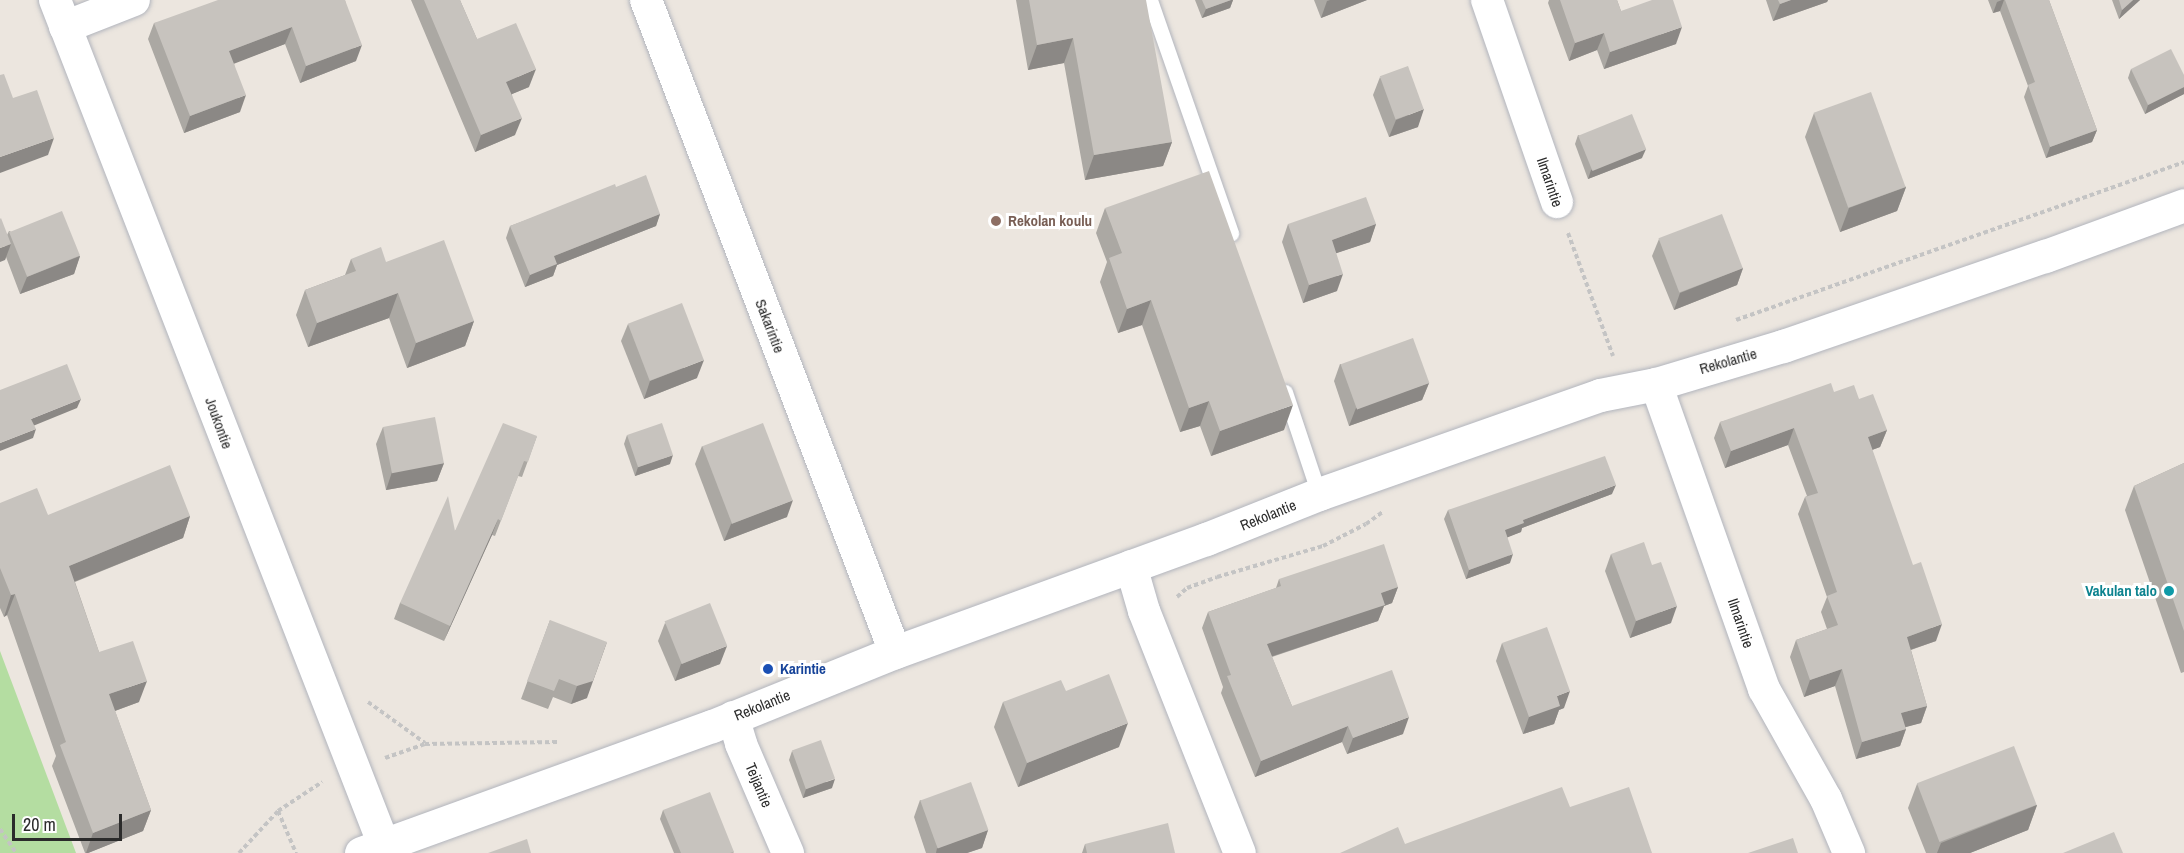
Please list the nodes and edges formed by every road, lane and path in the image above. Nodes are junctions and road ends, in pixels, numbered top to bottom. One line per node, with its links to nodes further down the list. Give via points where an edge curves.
1 (134, 0): 5 (street)
2 (646, 0): 16 (street, Sakarintie)
3 (1150, 0): 8 (lane)
4 (1487, 0): 6 (street, Ilmarintie)
5 (60, 13): 18 (street, Joukontie)
6 (1557, 202): 9 (path, Ilmarintie)
7 (2184, 205): 11 (main road, Rekolantie, via 1783,346)
8 (1237, 251)
9 (1615, 362)
10 (1279, 373): 12 (lane)
11 (1656, 384): 12 (main road, Rekolantie, via 1600,395); 27 (street, Ilmarintie, via 1764,689 1826,799)
12 (1319, 494): 14 (main road, Rekolantie)
13 (1393, 504): 15 (path, via 1366,524 1323,546 1197,584 1171,602)
14 (1131, 566): 15 (street); 16 (main road, Rekolantie)
15 (1144, 611): 26 (street)
16 (895, 652): 17 (main road, Rekolantie)
17 (732, 717): 21 (main road, Rekolantie); 25 (street, Teijantie)
18 (355, 768): 19 (path, via 316,785); 21 (street, Joukontie)
19 (278, 811): 23 (path); 24 (path)
20 (0, 829): 22 (path)
21 (372, 849)
22 (16, 853)
23 (239, 853)
24 (296, 853)
25 (788, 853)
26 (1240, 853)
27 (1849, 853)

